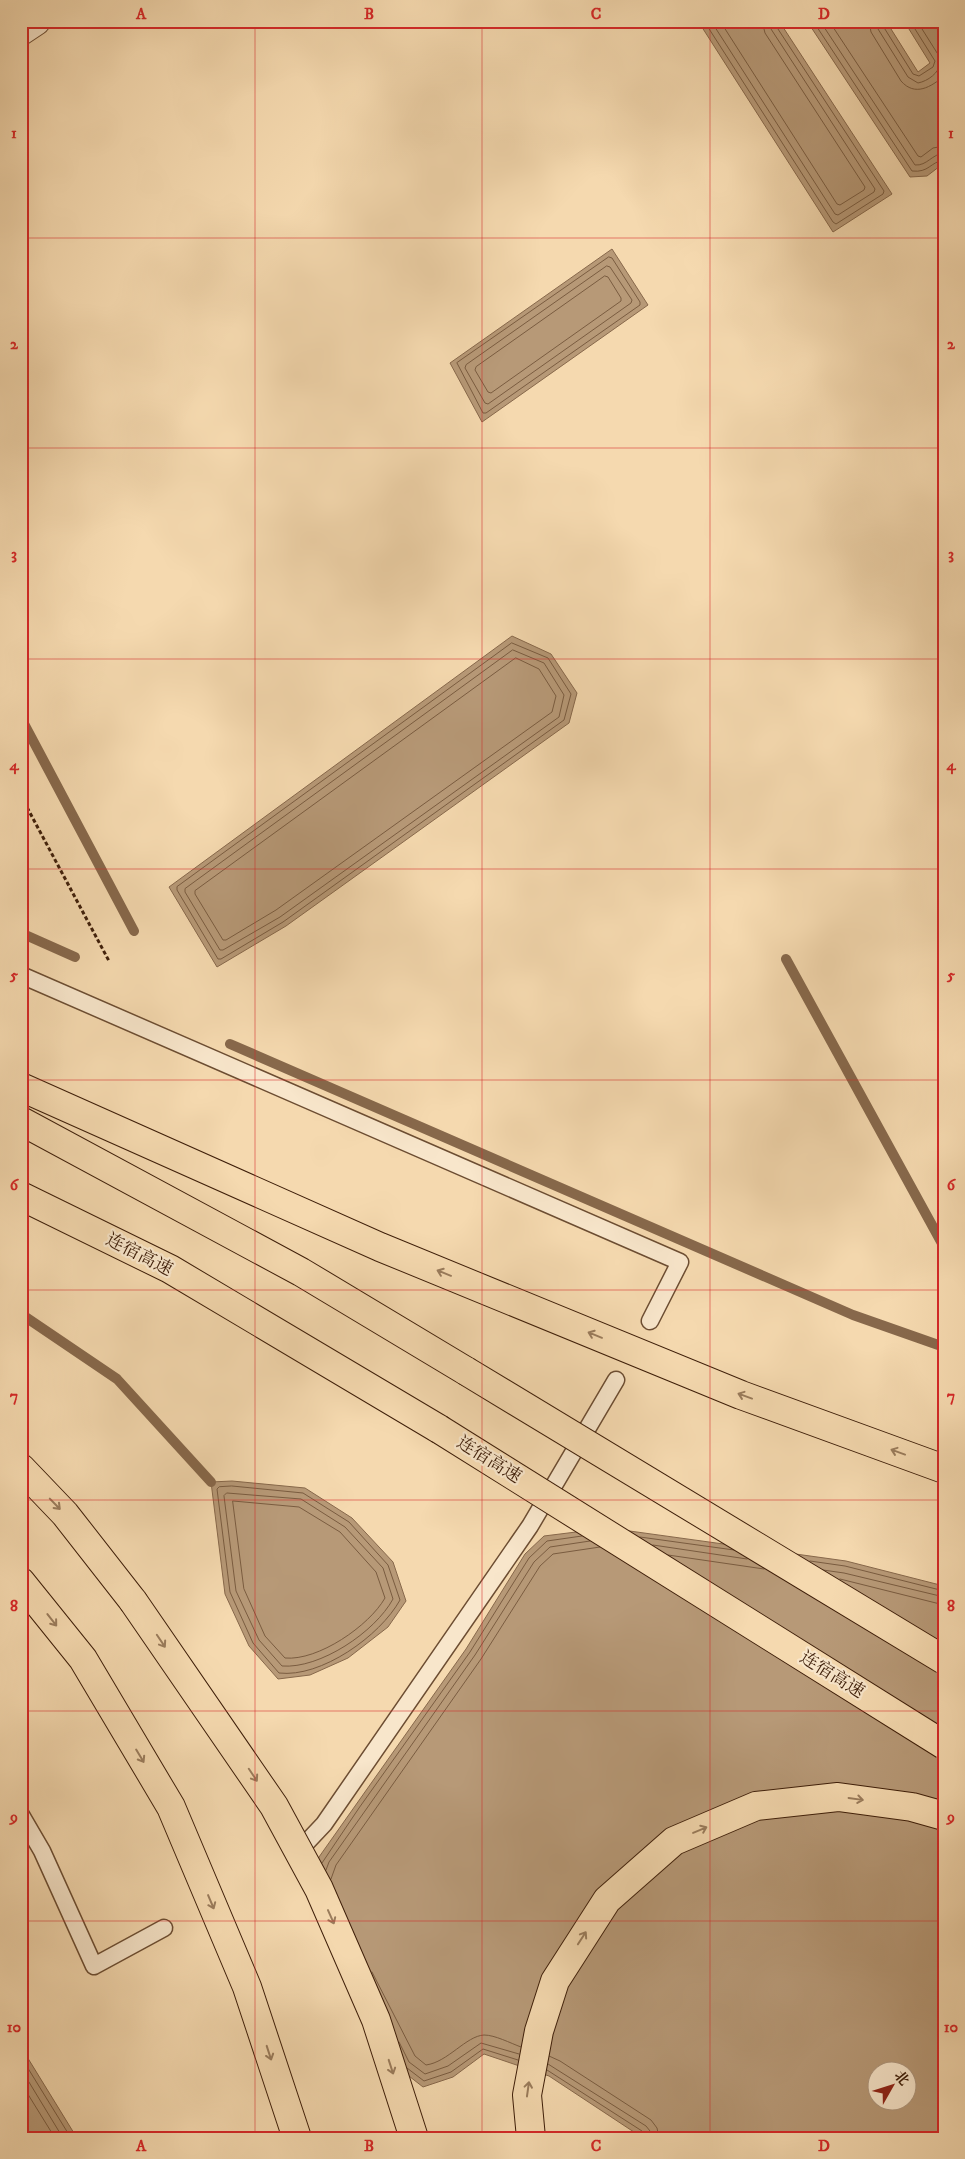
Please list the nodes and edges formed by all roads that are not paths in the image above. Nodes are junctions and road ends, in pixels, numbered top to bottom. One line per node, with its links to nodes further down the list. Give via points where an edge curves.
1 (36, 21): 2 (street)
2 (21, 32)
3 (21, 975): 7 (lane, via 680,1262)
4 (21, 1087): 10 (highway, one-way to 4, via 741,1395 380,1247)
5 (21, 1121): 12 (highway, bridge, via 301,1272)
6 (21, 1196): 13 (highway, 连宿高速, bridge, via 170,1269 438,1429)
7 (650, 1321)
8 (616, 1380): 16 (lane, via 530,1526 324,1824)
9 (21, 1468): 19 (highway, one-way to 19, bridge, via 65,1514 133,1601 274,1806 319,1889 376,2020)
10 (944, 1469)
11 (21, 1582): 18 (highway, one-way to 18, via 83,1659 171,1807 247,1987)
12 (944, 1660)
13 (944, 1745)
14 (21, 1815): 17 (lane, via 42,1851 94,1966)
15 (944, 1816): 20 (highway, one-way to 15, via 527,2095 539,2031 555,1981 607,1900 674,1841 756,1806 838,1797)
16 (307, 1842)
17 (164, 1928)
18 (297, 2138)
19 (414, 2138)
20 (532, 2138)

